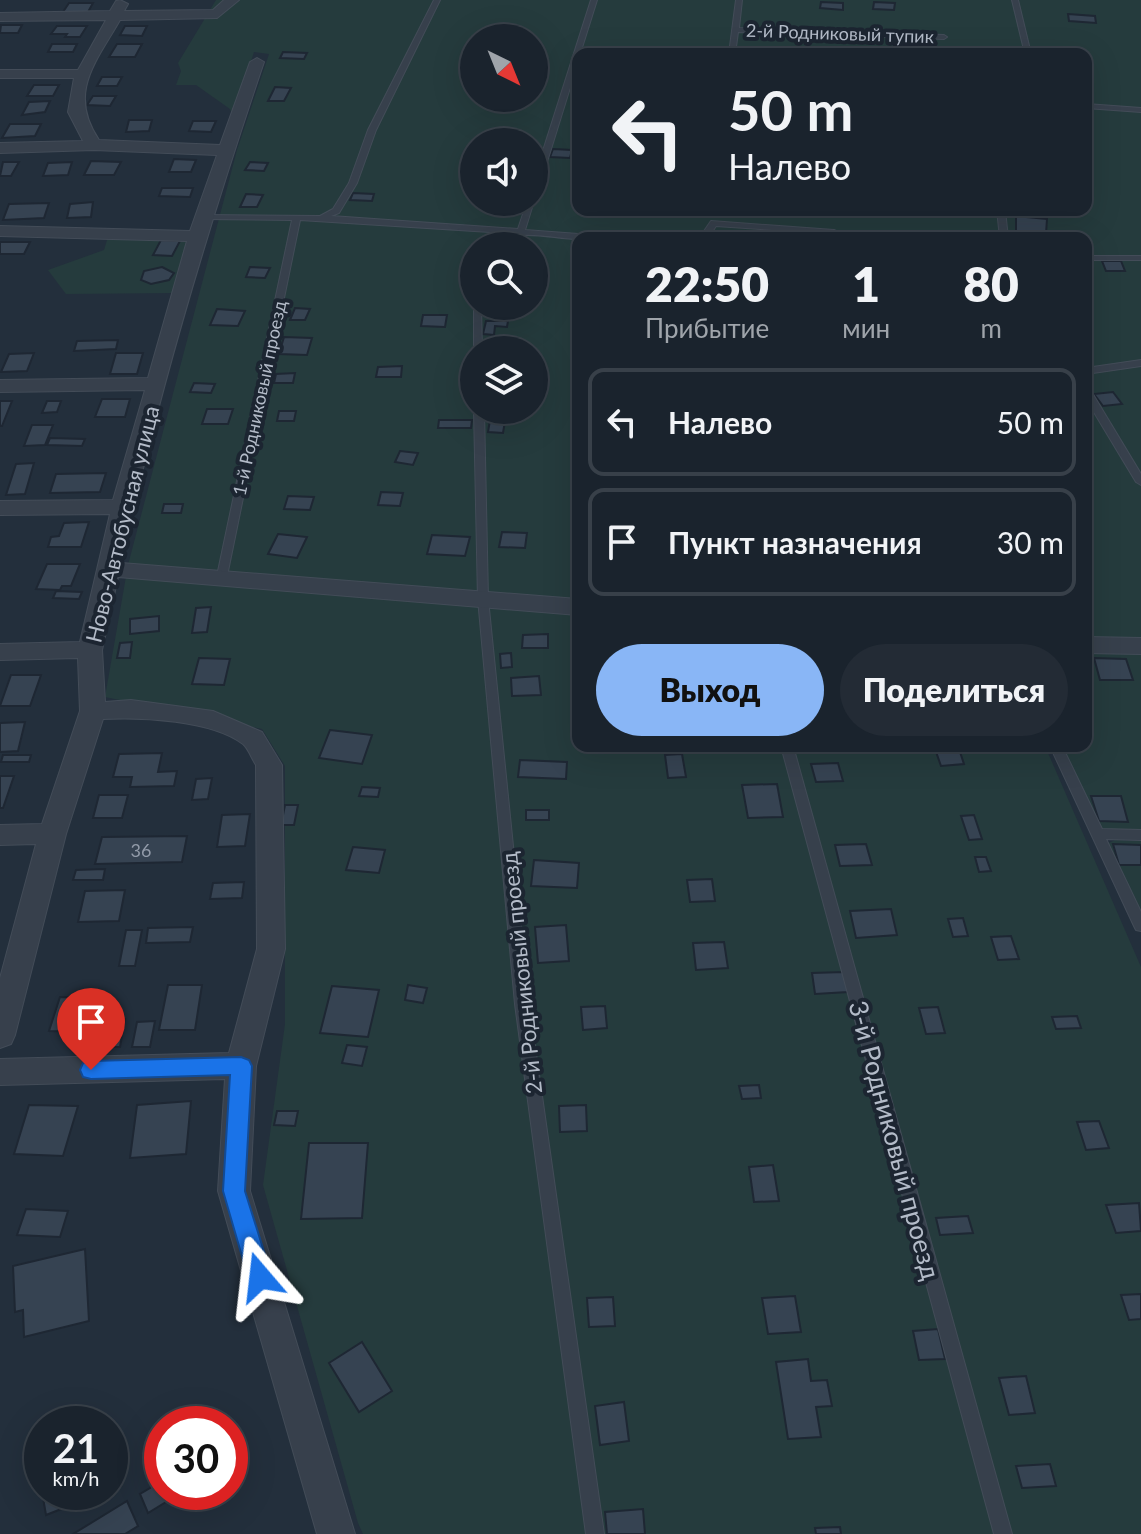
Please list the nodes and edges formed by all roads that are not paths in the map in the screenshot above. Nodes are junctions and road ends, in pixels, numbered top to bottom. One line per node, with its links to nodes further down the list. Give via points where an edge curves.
1 (123, 0): 7 (street)
2 (232, 0): 7 (street, via 217,14)
3 (437, 0): 25 (lane, via 372,130 353,183 336,211)
4 (594, 0): 11 (lane)
5 (739, 0): 9 (lane)
6 (1015, 0): 13 (lane)
7 (116, 15): 8 (street); 17 (street)
8 (0, 17)
9 (735, 30): 10 (lane, 2-й Родниковый тупик); 12 (lane)
10 (944, 37)
11 (579, 48)
12 (733, 48)
13 (1027, 48)
14 (257, 62): 23 (street, Ново-Автобусная улица)
15 (572, 70): 21 (lane)
16 (0, 74): 17 (street)
17 (82, 74): 20 (street, via 75,111)
18 (1092, 106): 19 (lane)
19 (1141, 110)
20 (94, 145): 22 (street); 23 (street)
21 (548, 146)
22 (0, 148)
23 (226, 150): 28 (street, Ново-Автобусная улица)
24 (715, 216): 27 (lane)
25 (319, 218): 26 (lane); 30 (lane)
26 (296, 219): 28 (lane); 47 (lane, 1-й Родниковый проезд)
27 (714, 223): 31 (lane); 32 (lane)
28 (201, 226): 29 (street); 39 (street, Ново-Автобусная улица)
29 (0, 231)
30 (495, 232)
31 (708, 232)
32 (834, 232)
33 (548, 235): 34 (lane)
34 (572, 236)
35 (1092, 258): 36 (lane)
36 (1141, 258)
37 (1141, 363): 38 (lane)
38 (1092, 370)
39 (158, 384): 40 (street); 44 (street, Ново-Автобусная улица)
40 (0, 386)
41 (1092, 401): 43 (lane)
42 (479, 424): 48 (lane, 2-й Родниковый проезд)
43 (1141, 482)
44 (122, 507): 45 (street); 46 (street, Ново-Автобусная улица)
45 (0, 508)
46 (109, 569): 47 (street); 52 (street, Ново-Автобусная улица)
47 (222, 576): 48 (street)
48 (483, 599): 49 (street); 66 (lane, 2-й Родниковый проезд, via 522,1004)
49 (572, 606)
50 (1092, 645): 51 (street)
51 (1141, 646)
52 (90, 650): 53 (street); 54 (street, Ново-Автобусная улица)
53 (0, 652)
54 (93, 711): 57 (street, Ново-Автобусная улица); 63 (street, via 131,709 204,717 253,738 269,765 271,949)
55 (789, 752): 67 (lane, 3-й Родниковый проезд)
56 (1059, 752): 58 (lane)
57 (52, 834): 59 (street); 62 (street, Ново-Автобусная улица)
58 (1096, 834): 60 (lane); 61 (lane)
59 (0, 835)
60 (1141, 835)
61 (1141, 926)
62 (0, 1035)
63 (241, 1066): 64 (street); 65 (street, via 234,1191)
64 (0, 1072)
65 (336, 1534)
66 (595, 1534)
67 (1003, 1534)

